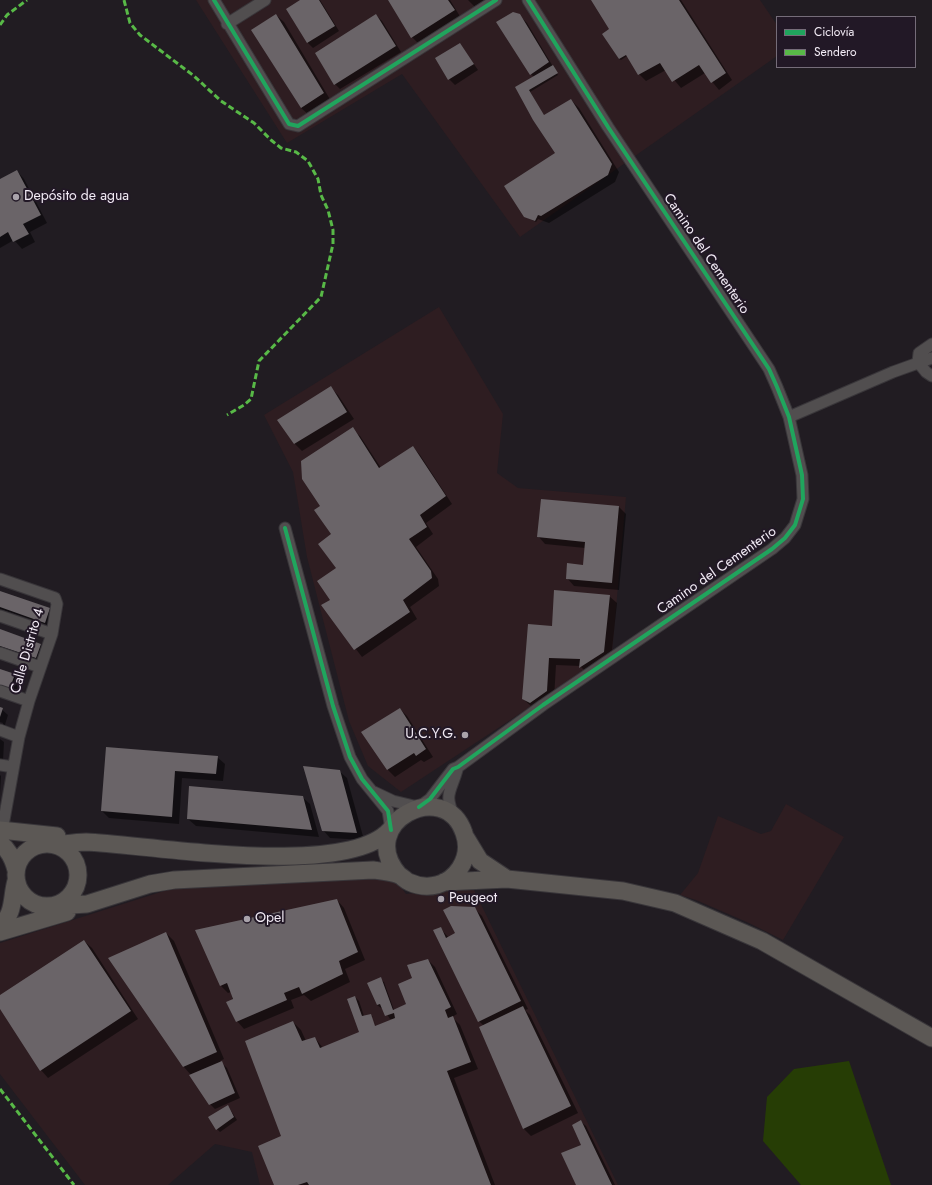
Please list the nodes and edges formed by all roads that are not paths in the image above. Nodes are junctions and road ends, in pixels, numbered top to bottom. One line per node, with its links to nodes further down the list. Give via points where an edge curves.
1 (214, 0): 5 (street)
2 (265, 0): 5 (street)
3 (496, 0): 5 (street, via 298,126 289,124)
4 (528, 0): 10 (street, Camino del Cementerio, via 608,127 769,369)
5 (227, 24)
6 (932, 344): 8 (street, via 919,353)
7 (932, 358): 8 (street)
8 (918, 362): 9 (street); 10 (street)
9 (932, 376)
10 (789, 417): 23 (street, Camino del Cementerio, via 802,475 803,499 795,525 785,538 543,705)
11 (286, 528): 24 (street, via 333,706 350,757)
12 (0, 579): 14 (street, Calle Distrito 4, via 55,598 57,604)
13 (0, 616): 14 (street)
14 (52, 634): 16 (street, Calle Distrito 4)
15 (0, 653): 16 (street)
16 (40, 667): 18 (street, Calle Distrito 4)
17 (0, 691): 18 (street)
18 (29, 701): 20 (street, Calle Distrito 4)
19 (0, 730): 20 (street)
20 (19, 737): 22 (street, Calle Distrito 4)
21 (0, 765): 22 (street)
22 (13, 767): 28 (street, Calle Distrito 4)
23 (458, 768): 25 (street, Camino del Cementerio, via 453,769 430,799); 26 (street, via 448,795)
24 (372, 791): 25 (street, via 393,801); 27 (street, via 388,811)
25 (418, 807): 26 (main road, via 442,809); 27 (main road, via 402,816)
26 (455, 818): 29 (main road)
27 (391, 830): 30 (main road, via 377,842 356,849 274,856 215,854); 33 (main road, via 388,854)
28 (1, 835): 30 (main road, via 67,838); 31 (main road); 32 (main road, via 13,858)
29 (466, 837): 34 (main road, via 480,861); 35 (main road, via 467,846 463,863 452,878)
30 (84, 842): 31 (main road)
31 (49, 844): 32 (main road, via 31,848 26,852 21,857); 37 (main road, via 64,848 71,854 78,871 76,889)
32 (16, 875): 37 (main road, via 22,894 33,904); 38 (main road, via 13,907)
33 (399, 875): 35 (main road, via 420,886); 36 (main road, via 373,870 174,880 150,884)
34 (507, 879): 35 (main road); 40 (main road, via 623,891 675,903 762,941)
35 (444, 882)
36 (87, 904): 37 (main road); 39 (main road)
37 (55, 906)
38 (0, 926)
39 (0, 932)
40 (932, 1038)

